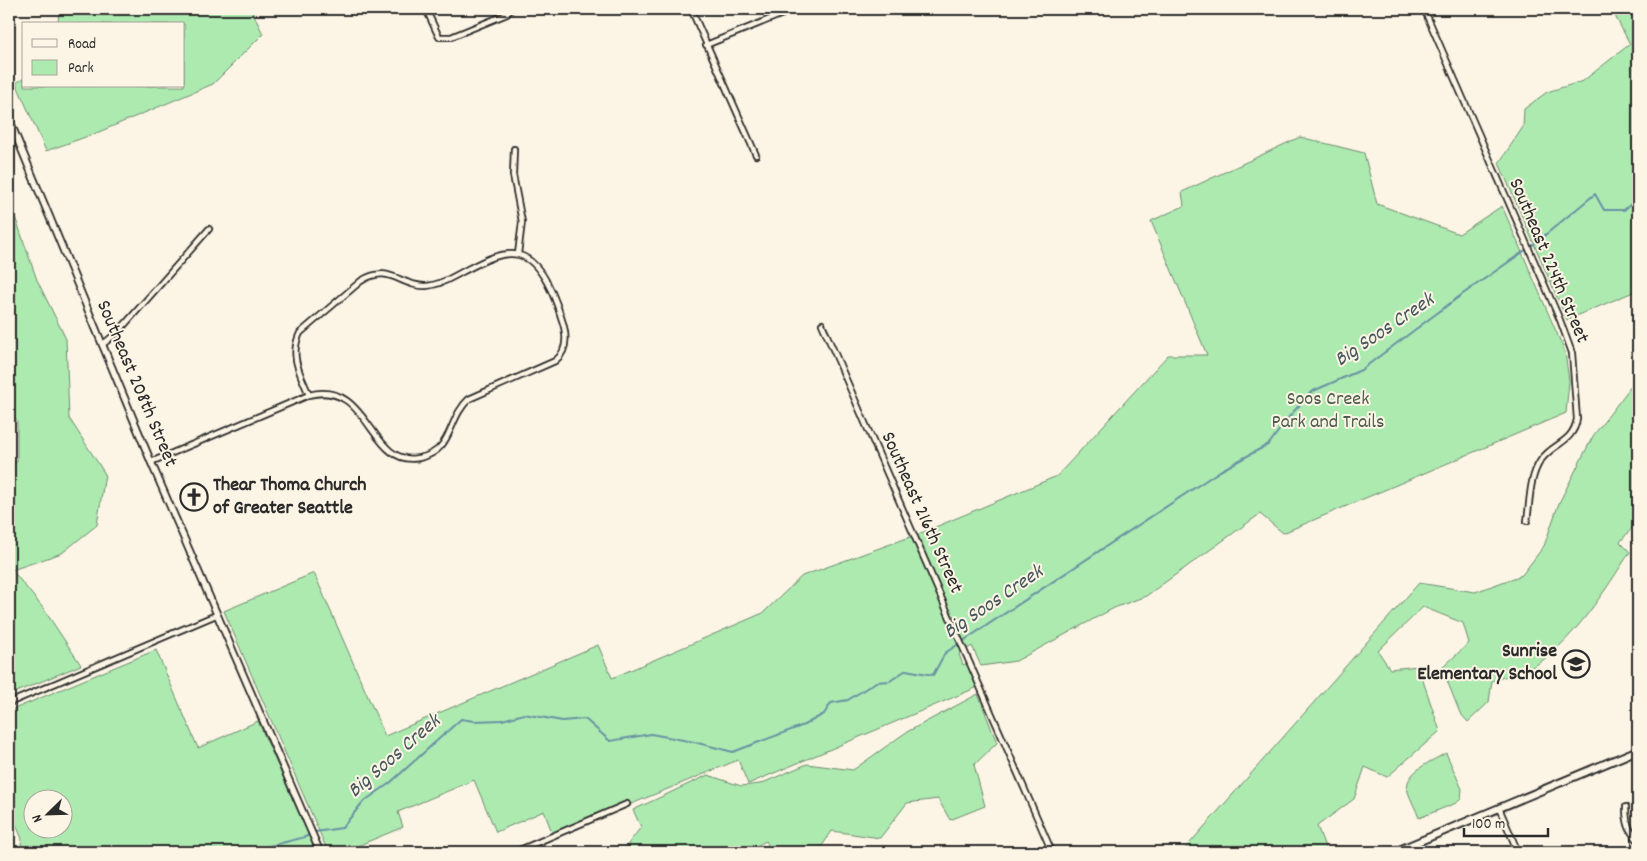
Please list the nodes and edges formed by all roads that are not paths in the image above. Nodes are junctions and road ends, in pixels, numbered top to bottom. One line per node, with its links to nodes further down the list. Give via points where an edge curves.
1 (426, 9): 6 (street, via 439,37 452,37)
2 (511, 9): 6 (street)
3 (691, 9): 7 (street)
4 (795, 9): 7 (street)
5 (1424, 9): 17 (street, Southeast 224th Street, via 1572,353 1577,419 1572,434 1538,465)
6 (506, 11)
7 (706, 45): 10 (street)
8 (9, 119): 14 (street, Southeast 208th Street)
9 (514, 149): 12 (street, via 513,175 522,222)
10 (756, 155)
11 (209, 229): 14 (street, via 119,331)
12 (518, 254): 15 (street, via 492,258 439,284 426,286 387,274 371,275 361,281 300,333 294,352); 15 (street, via 538,268 558,306 566,346 562,356 469,399 456,415 443,446 434,453 420,458 397,456 344,398 326,392)
13 (822, 324): 27 (street, Southeast 216th Street)
14 (102, 345): 16 (street, Southeast 208th Street)
15 (309, 395): 16 (street)
16 (151, 462): 18 (street, Southeast 208th Street)
17 (1527, 521)
18 (216, 615): 19 (street); 25 (street, Southeast 208th Street)
19 (9, 704)
20 (1638, 750): 23 (main road)
21 (627, 804): 26 (street)
22 (1626, 807): 24 (street, via 1626,820)
23 (1499, 808): 28 (main road); 29 (street)
24 (1638, 840)
25 (320, 852)
26 (515, 852)
27 (1052, 852)
28 (1394, 852)
29 (1518, 852)

